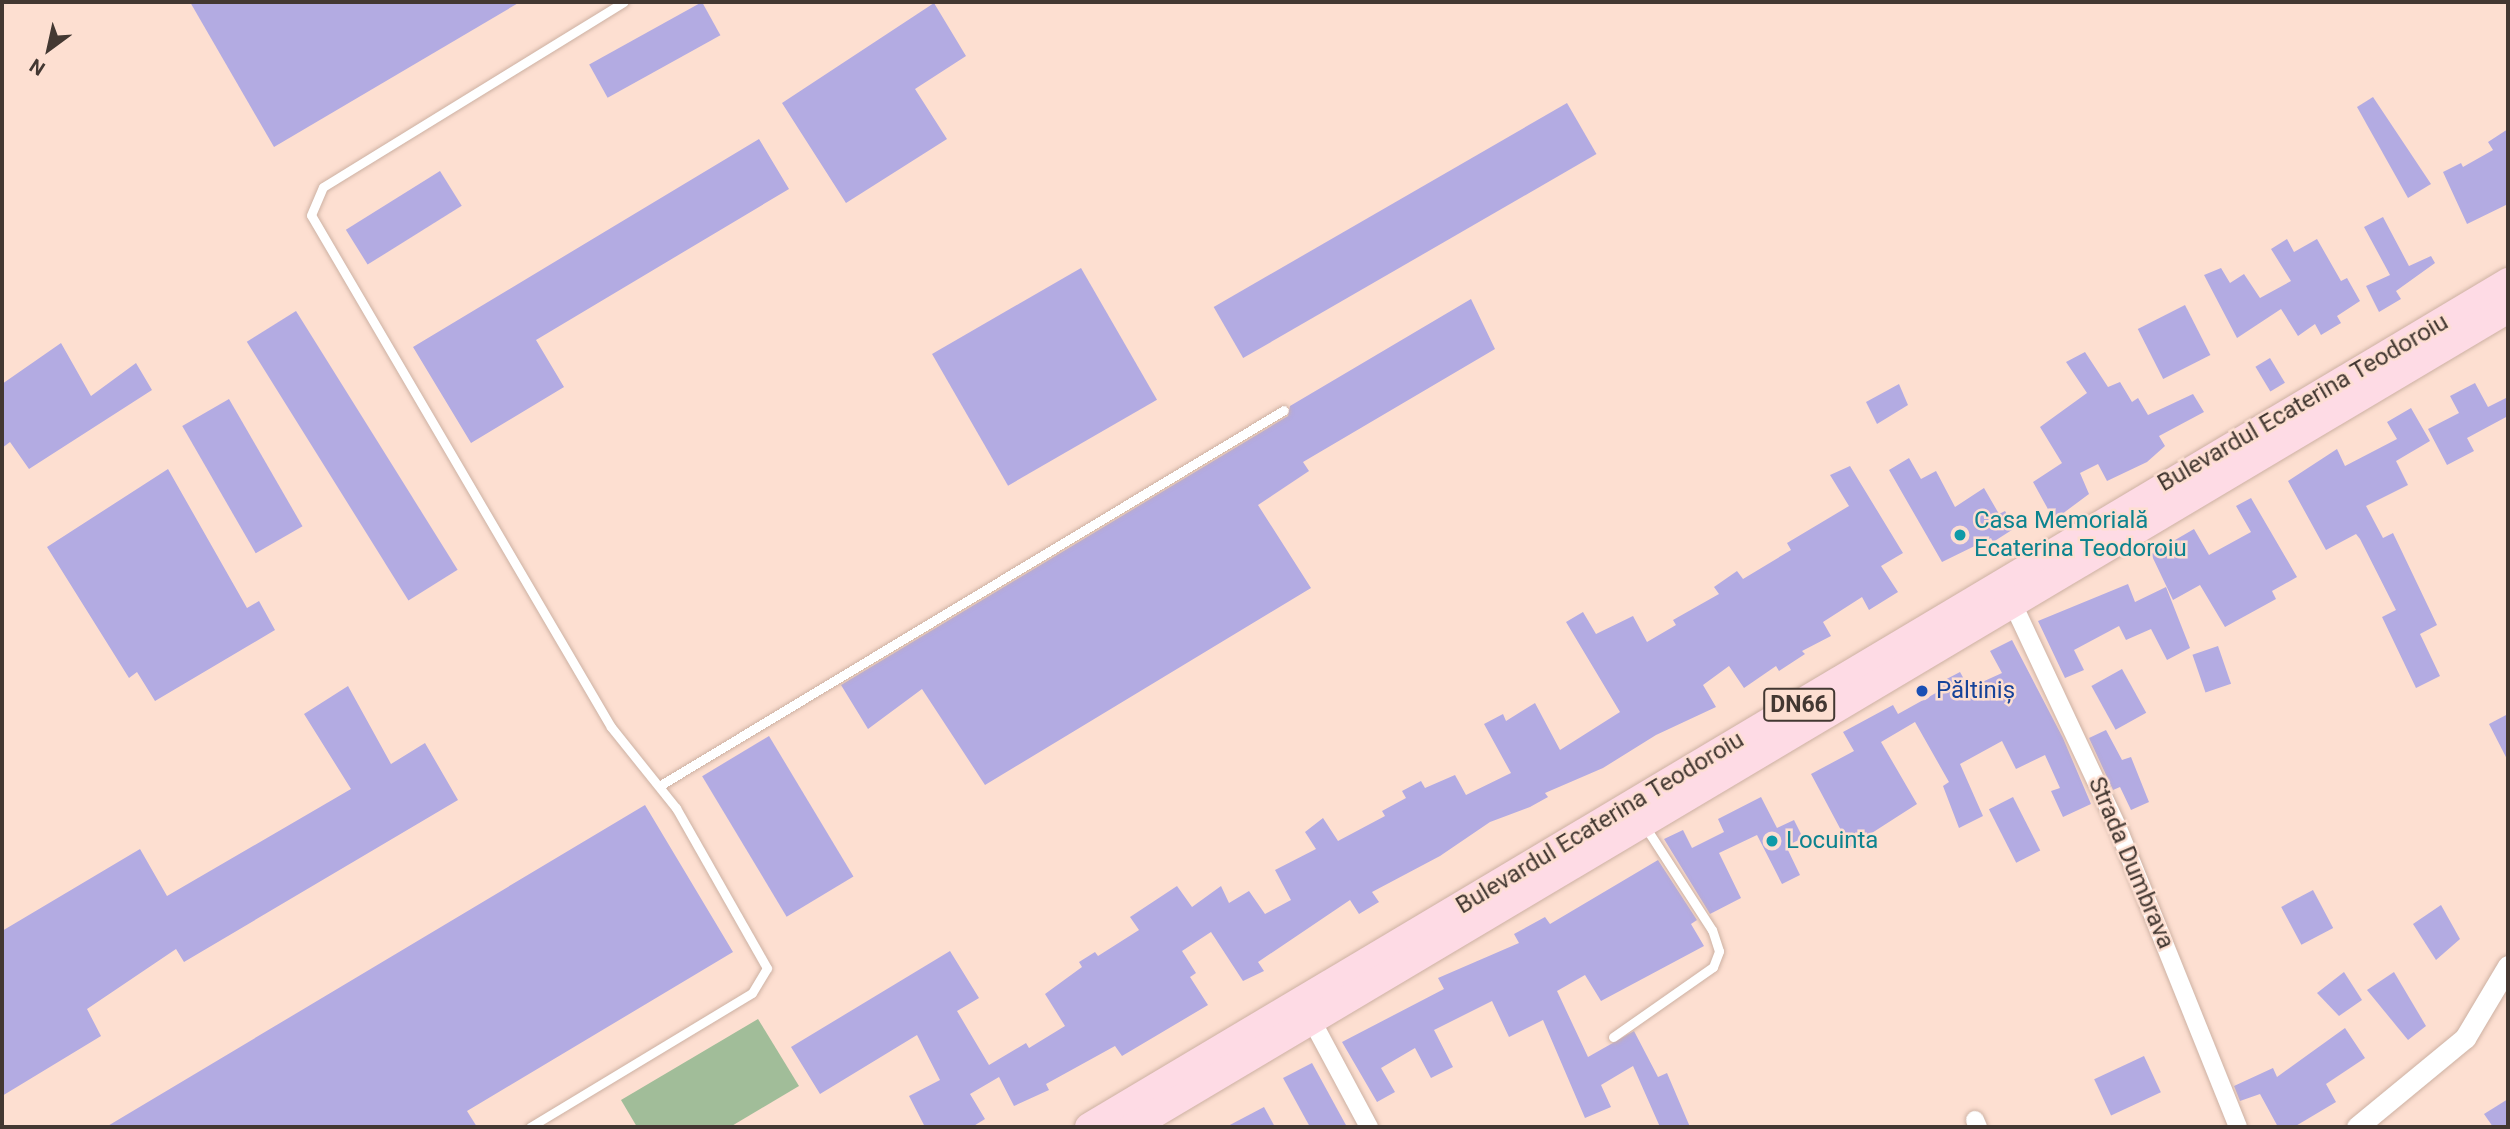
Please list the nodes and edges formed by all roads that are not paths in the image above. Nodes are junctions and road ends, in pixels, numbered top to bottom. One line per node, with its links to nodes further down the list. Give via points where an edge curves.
1 (624, 2): 6 (lane, via 323,187 311,215 611,727)
2 (2508, 282): 5 (main road, Bulevardul Ecaterina Teodoroiu / DN66)
3 (2508, 309): 5 (main road, Bulevardul Ecaterina Teodoroiu)
4 (1284, 410): 6 (lane)
5 (2007, 593): 7 (main road, Bulevardul Ecaterina Teodoroiu); 12 (main road, Bulevardul Ecaterina Teodoroiu / DN66); 15 (street, Strada Dumbrava, via 2117,826)
6 (659, 786): 11 (lane, via 767,968 762,984)
7 (1643, 824): 9 (main road, Bulevardul Ecaterina Teodoroiu); 10 (lane, via 1712,930 1719,951 1713,967)
8 (2508, 966): 16 (street, via 2465,1038)
9 (1311, 1019): 13 (main road, Bulevardul Ecaterina Teodoroiu); 14 (street)
10 (1613, 1037)
11 (530, 1127)
12 (1089, 1127)
13 (1132, 1127)
14 (1369, 1127)
15 (2238, 1127)
16 (2357, 1127)

